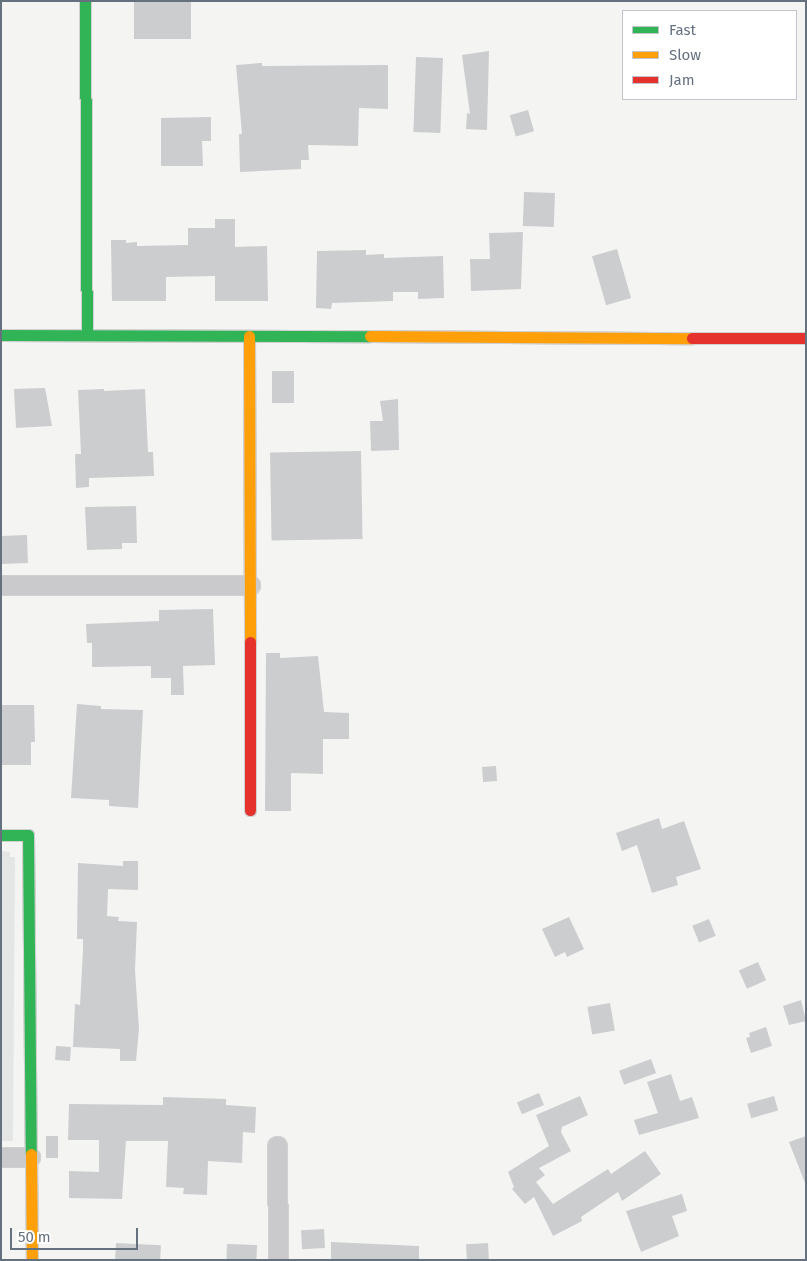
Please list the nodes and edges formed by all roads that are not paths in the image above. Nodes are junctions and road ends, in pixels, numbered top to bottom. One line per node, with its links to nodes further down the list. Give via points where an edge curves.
1 (86, 1): 3 (street)
2 (1, 335): 3 (street)
3 (86, 335): 4 (street)
4 (250, 336): 5 (street); 7 (street)
5 (806, 338)
6 (1, 585): 7 (street)
7 (250, 585): 8 (street)
8 (250, 810)
9 (1, 835): 12 (street, via 28,835)
10 (277, 1146): 14 (street)
11 (1, 1157): 12 (street)
12 (30, 1157): 13 (street)
13 (32, 1260)
14 (278, 1260)

